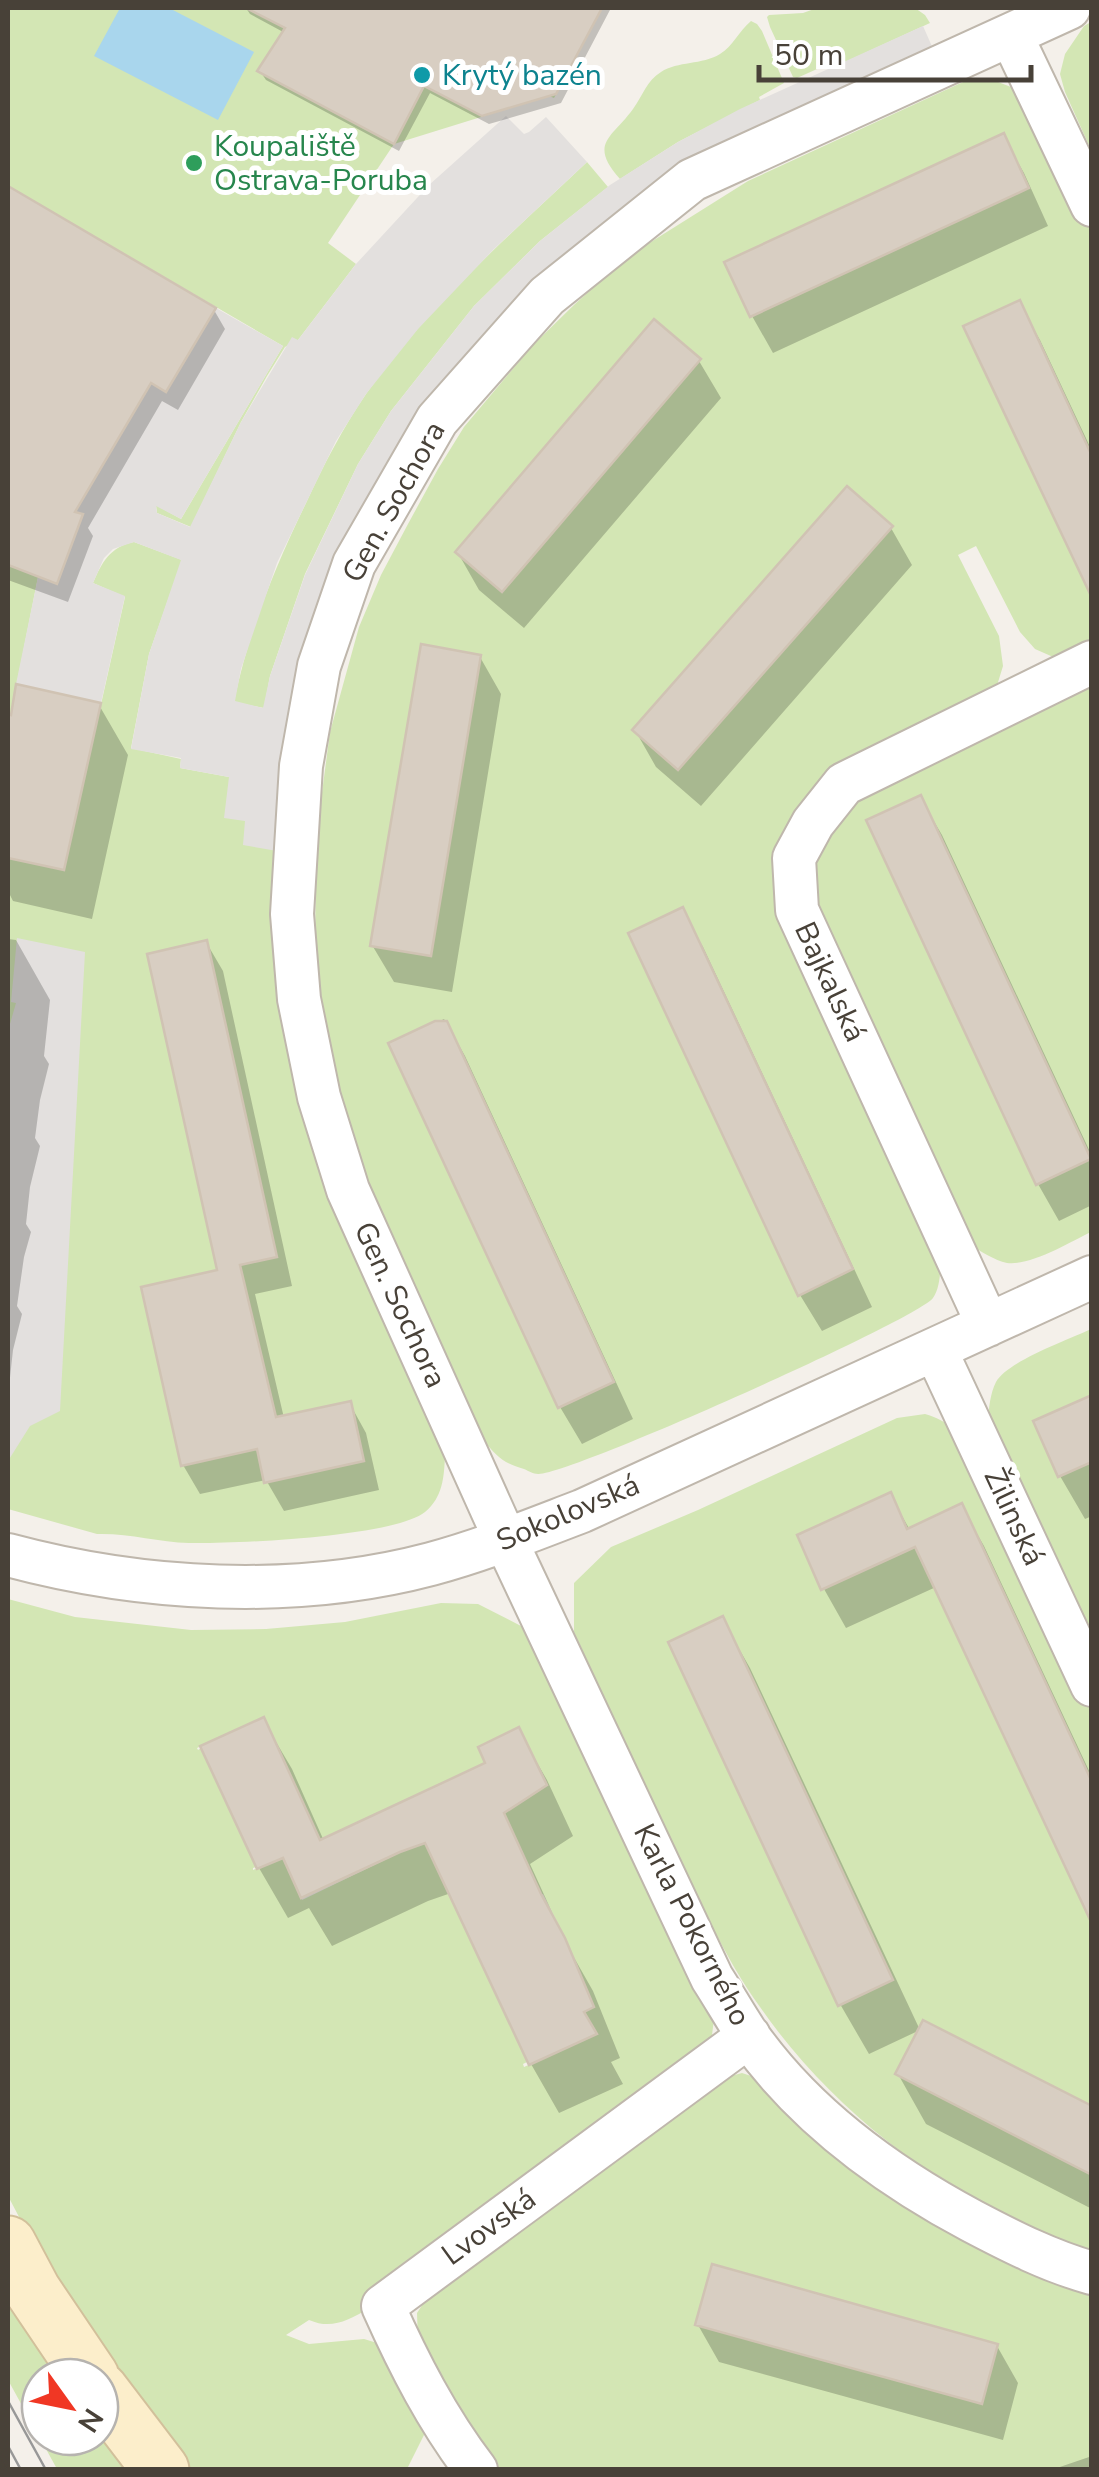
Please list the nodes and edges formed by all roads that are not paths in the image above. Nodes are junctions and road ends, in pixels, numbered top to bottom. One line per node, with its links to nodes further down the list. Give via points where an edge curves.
1 (1069, 8): 2 (street, Gen. Sochora)
2 (1011, 35): 3 (street); 8 (street, Gen. Sochora, via 692,180 547,296 437,420 354,564 319,666 301,766 292,914 299,999 348,1190)
3 (1092, 205)
4 (1092, 662): 6 (street, Bajkalská, via 844,784 794,858 797,910)
5 (1092, 1277): 6 (street, Sokolovská)
6 (988, 1325): 7 (street, Sokolovská)
7 (935, 1350): 8 (street, Sokolovská); 10 (street, Žilinská)
8 (506, 1541): 9 (street, Sokolovská, via 370,1576 270,1586 122,1579); 11 (street, Karla Pokorného, via 699,1952)
9 (8, 1556)
10 (1092, 1685)
11 (748, 2036): 13 (street, Karla Pokorného, via 831,2128 882,2167 1011,2241); 17 (street, Lvovská, via 382,2306 431,2403)
12 (8, 2244): 14 (street)
13 (1092, 2272)
14 (78, 2357)
15 (120, 2416): 16 (street)
16 (161, 2470)
17 (476, 2470)

